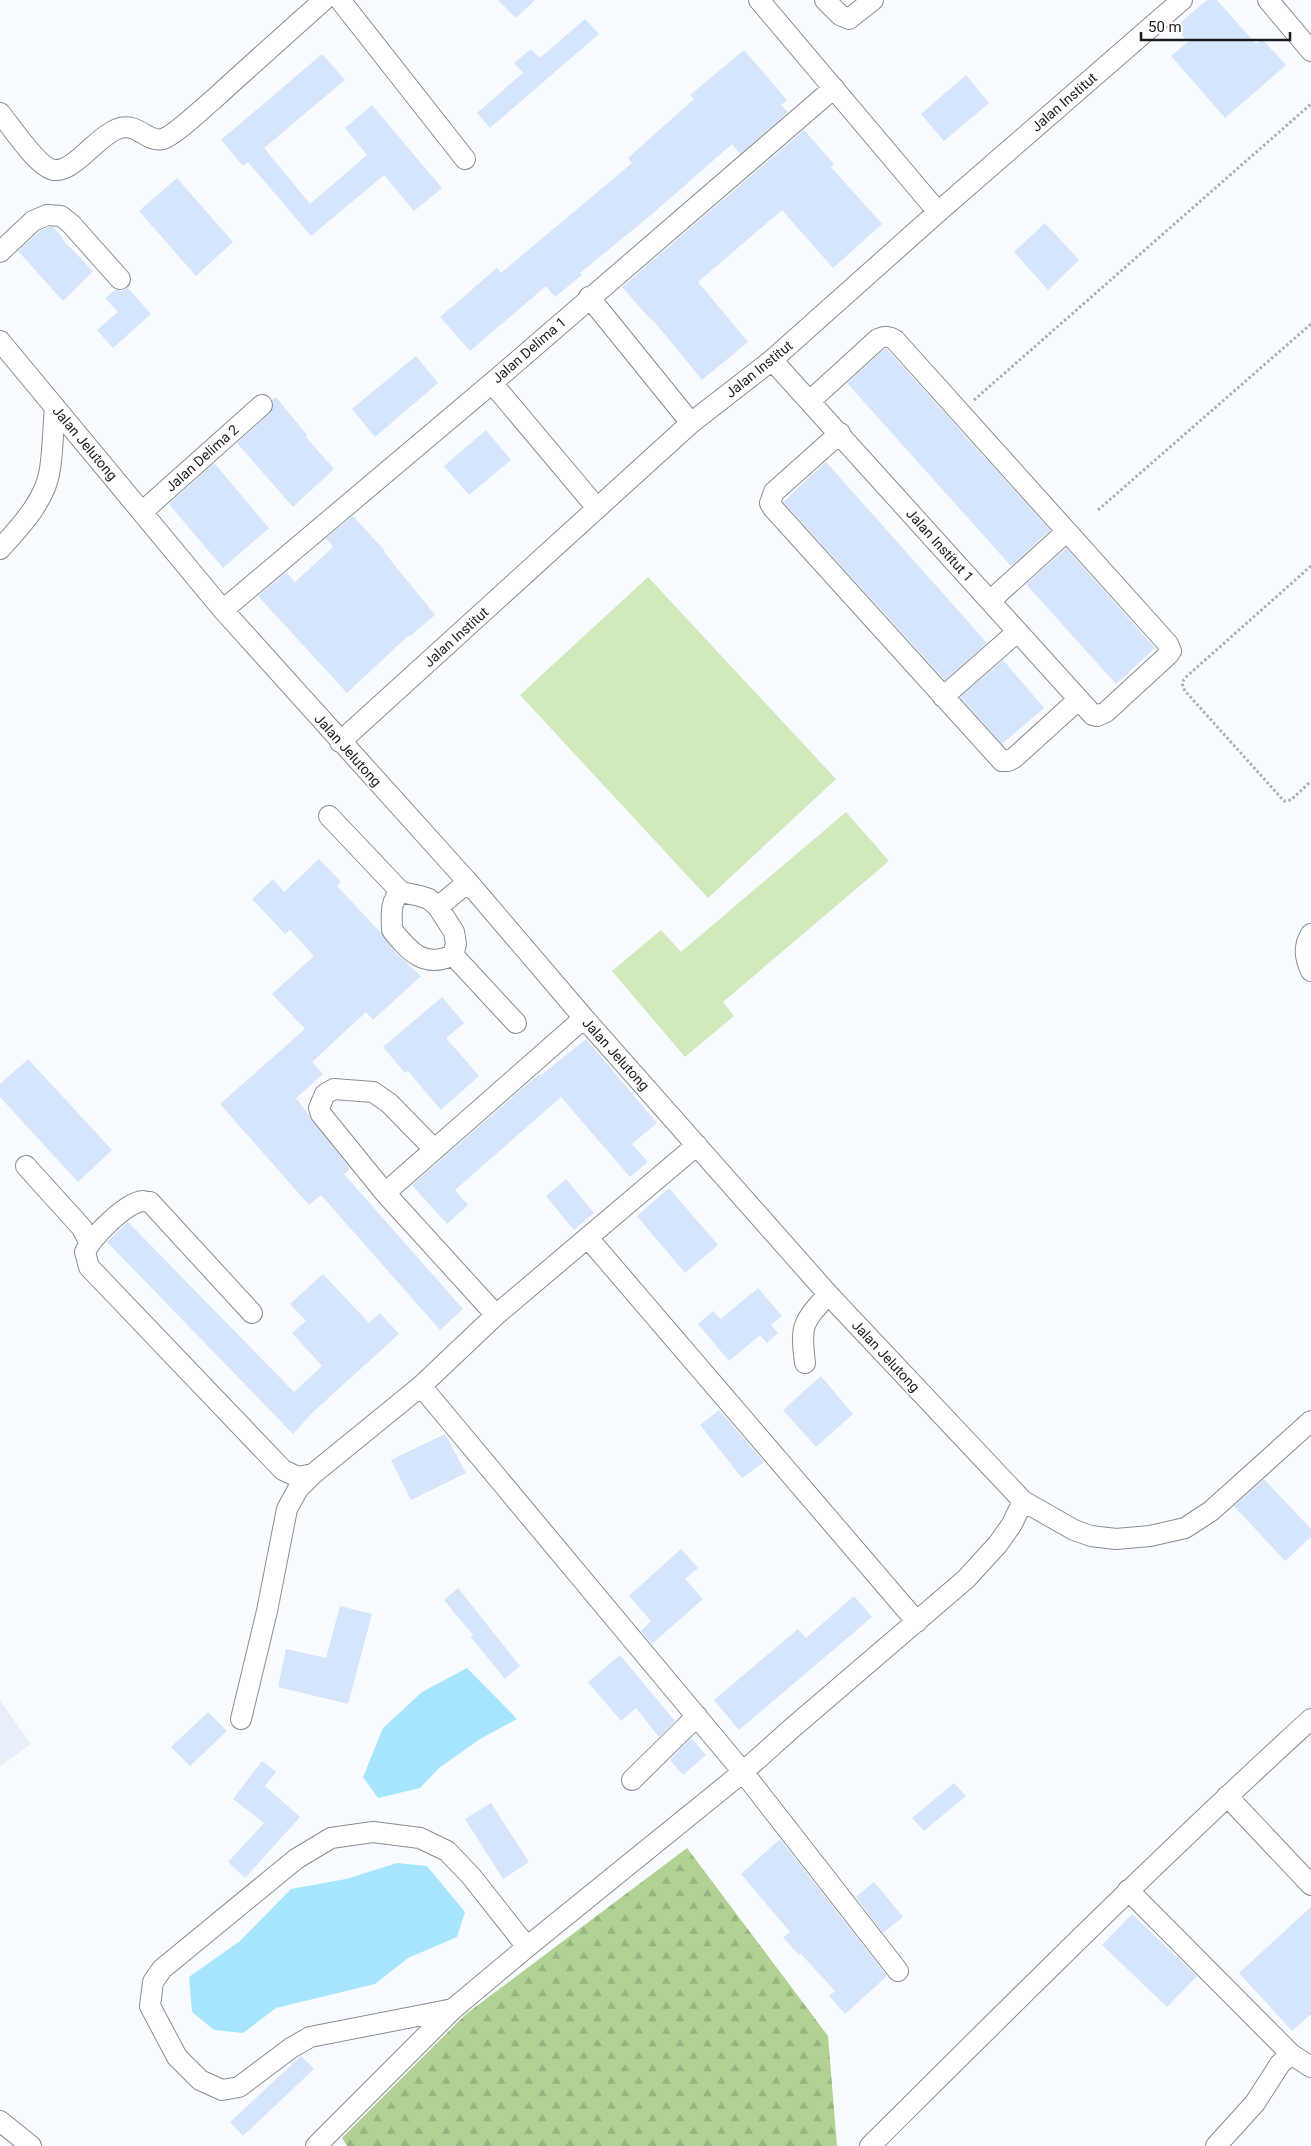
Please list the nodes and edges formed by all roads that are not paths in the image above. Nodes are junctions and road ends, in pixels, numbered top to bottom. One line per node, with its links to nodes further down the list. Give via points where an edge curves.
1 (324, 0): 10 (street, via 165,138 155,140 136,128 118,129 65,168 55,170 38,159)
2 (340, 0): 11 (street)
3 (759, 0): 9 (street)
4 (826, 0): 5 (street, via 840,15 849,19)
5 (873, 0)
6 (1182, 0): 12 (street, Jalan Institut)
7 (1268, 0): 8 (street)
8 (1311, 51)
9 (834, 88): 12 (street); 15 (street, Jalan Delima 1)
10 (0, 113)
11 (465, 159)
12 (938, 212): 17 (street, Jalan Institut)
13 (0, 252): 14 (street, via 33,221 47,215 61,216)
14 (120, 279)
15 (589, 297): 18 (street, Jalan Delima 1); 22 (street)
16 (0, 341): 21 (street, Jalan Jelutong)
17 (772, 360): 19 (street, Jalan Institut 1); 22 (street, Jalan Institut)
18 (492, 383): 24 (street, via 554,469); 29 (street, Jalan Delima 1)
19 (811, 400): 23 (street, Jalan Institut 1); 26 (street, via 878,339 890,336)
20 (262, 405): 25 (street, Jalan Delima 2)
21 (55, 407): 25 (street, Jalan Jelutong); 27 (street, via 50,471 39,500)
22 (691, 423): 24 (street, Jalan Institut)
23 (840, 432): 28 (street, Jalan Institut 1); 31 (street, via 774,492 770,503)
24 (597, 508): 33 (street, Jalan Institut)
25 (142, 512): 29 (street, Jalan Jelutong)
26 (1066, 532): 28 (street); 32 (street, Jalan Institut 1, via 1171,647 1165,659 1097,716)
27 (0, 549)
28 (990, 601): 30 (street, Jalan Institut 1)
29 (223, 610): 33 (street, Jalan Jelutong)
30 (1018, 632): 31 (street); 32 (street, Jalan Institut 1)
31 (943, 697): 32 (street, via 997,757 1008,761)
32 (1078, 700)
33 (340, 742): 35 (street, Jalan Jelutong)
34 (329, 816): 36 (street)
35 (468, 882): 37 (street); 41 (street, Jalan Jelutong)
36 (401, 892): 37 (street, via 428,899); 39 (street, via 392,906 392,930 410,952 422,958 444,959)
37 (438, 908): 39 (street, via 454,932)
38 (1311, 934): 40 (street, via 1305,954)
39 (454, 954): 42 (street)
40 (1311, 971)
41 (584, 1018): 43 (street, Jalan Jelutong); 44 (street)
42 (516, 1023)
43 (697, 1146): 47 (street); 49 (street, Jalan Jelutong)
44 (434, 1149): 46 (street); 46 (street, via 383,1097 373,1092 329,1090 319,1108 320,1114)
45 (26, 1166): 48 (street, via 82,1228)
46 (385, 1193): 51 (street)
47 (588, 1238): 51 (street); 57 (street)
48 (89, 1242): 50 (street, via 126,1209 143,1201 150,1202); 55 (street, via 84,1252 89,1267 266,1454 283,1470 298,1477)
49 (828, 1294): 52 (street, via 805,1321 802,1340); 56 (street, Jalan Jelutong)
50 (252, 1313)
51 (496, 1315): 53 (street)
52 (806, 1363)
53 (421, 1386): 55 (street); 58 (street)
54 (1311, 1421): 56 (street, Jalan Jelutong, via 1212,1511 1186,1528 1150,1536 1091,1536)
55 (313, 1474): 59 (street, via 298,1489 287,1509)
56 (1023, 1501): 57 (street, via 998,1544 966,1579)
57 (917, 1622): 61 (street)
58 (697, 1716): 61 (street); 62 (street)
59 (241, 1719)
60 (1311, 1720): 63 (street)
61 (743, 1772): 66 (street); 67 (street)
62 (632, 1780)
63 (1227, 1796): 64 (street); 65 (street)
64 (1311, 1885)
65 (1128, 1890): 69 (street); 74 (street)
66 (527, 1947): 68 (street); 68 (street, via 472,1876 447,1851 420,1838 373,1832 331,1838 296,1859 162,1969 153,1982 150,2006 177,2057 200,2080 222,2090 239,2087 310,2037)
67 (898, 1971)
68 (453, 2009): 73 (street)
69 (1290, 2054): 70 (street); 75 (street, via 1255,2103)
70 (1311, 2067)
71 (0, 2121): 72 (street)
72 (31, 2146)
73 (316, 2146)
74 (870, 2146)
75 (1216, 2146)

